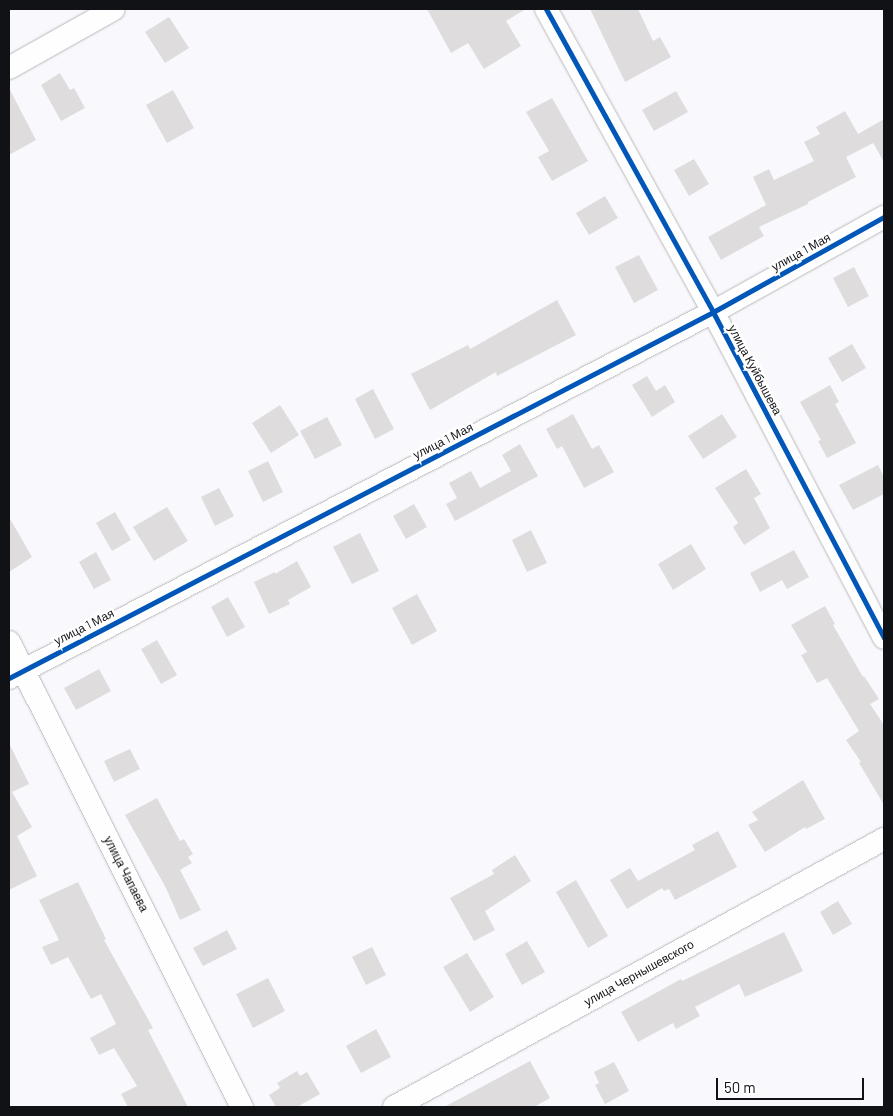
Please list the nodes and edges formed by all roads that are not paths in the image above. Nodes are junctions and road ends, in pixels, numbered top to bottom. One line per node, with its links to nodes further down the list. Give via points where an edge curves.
1 (114, 9): 3 (street)
2 (546, 9): 5 (street, улица Куйбышева)
3 (9, 68)
4 (884, 217): 5 (street, улица 1 Мая)
5 (713, 312): 6 (street, улица Куйбышева); 8 (street, улица 1 Мая)
6 (884, 638)
7 (9, 642): 8 (street, улица Чапаева)
8 (16, 674): 10 (street, улица Чапаева)
9 (884, 839): 11 (street, улица Чернышевского)
10 (242, 1107)
11 (394, 1107)

